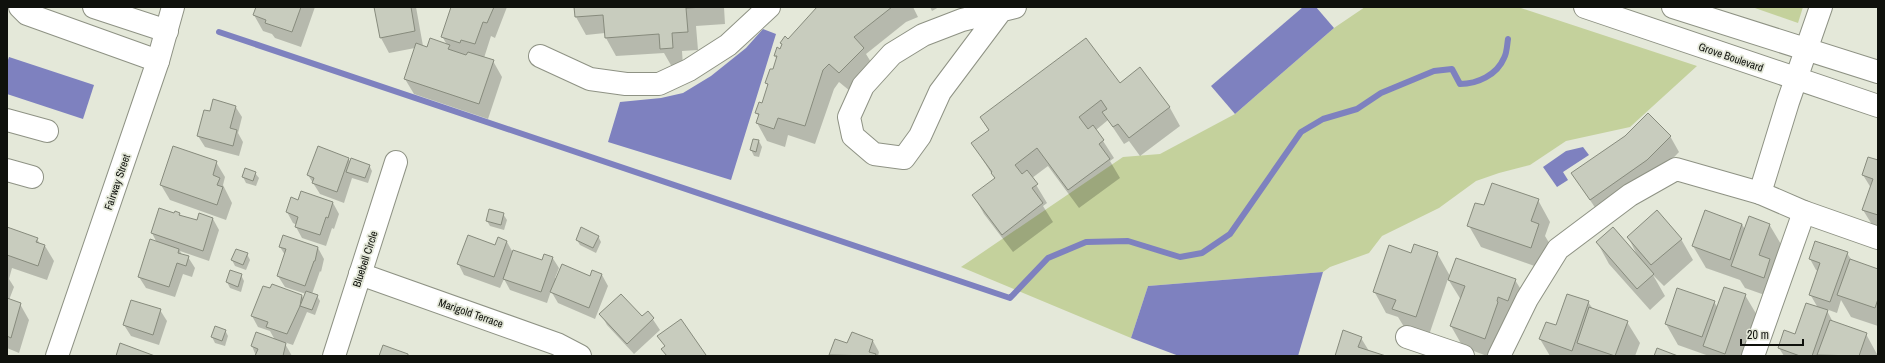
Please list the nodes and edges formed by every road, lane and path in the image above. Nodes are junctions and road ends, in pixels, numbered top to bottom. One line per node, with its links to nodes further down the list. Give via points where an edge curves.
1 (20, 7): 11 (street, via 27,14)
2 (86, 7): 11 (street)
3 (94, 7): 10 (street)
4 (173, 7): 10 (street, Fairway Street)
5 (769, 7): 13 (street, via 728,45 689,70 659,84 626,84 590,79)
6 (1584, 7): 16 (street, Grove Boulevard)
7 (1673, 7): 12 (street)
8 (1821, 7): 12 (street)
9 (1007, 10): 9 (street, via 955,22 923,35 892,54 863,86 849,118 853,136 874,154 904,158 920,136 940,92)
10 (167, 31): 14 (street, Fairway Street)
11 (79, 33): 14 (street)
12 (1807, 48): 15 (street); 16 (street)
13 (540, 56)
14 (158, 61): 28 (street, Fairway Street)
15 (1878, 72)
16 (1796, 79): 17 (street, Grove Boulevard); 23 (street)
17 (1878, 106)
18 (7, 120): 19 (street)
19 (46, 131)
20 (396, 162): 26 (street, Bluebell Circle)
21 (7, 170): 22 (street)
22 (32, 177)
23 (1760, 193): 24 (street); 32 (street, via 1676,169 1630,195 1558,249 1527,299)
24 (1804, 212): 25 (street); 33 (street)
25 (1878, 238)
26 (360, 274): 29 (street, Bluebell Circle); 30 (street, Marigold Terrace, via 557,344)
27 (1407, 337): 31 (street)
28 (57, 356)
29 (334, 356)
30 (580, 356)
31 (1463, 356)
32 (1499, 356)
33 (1753, 356)

